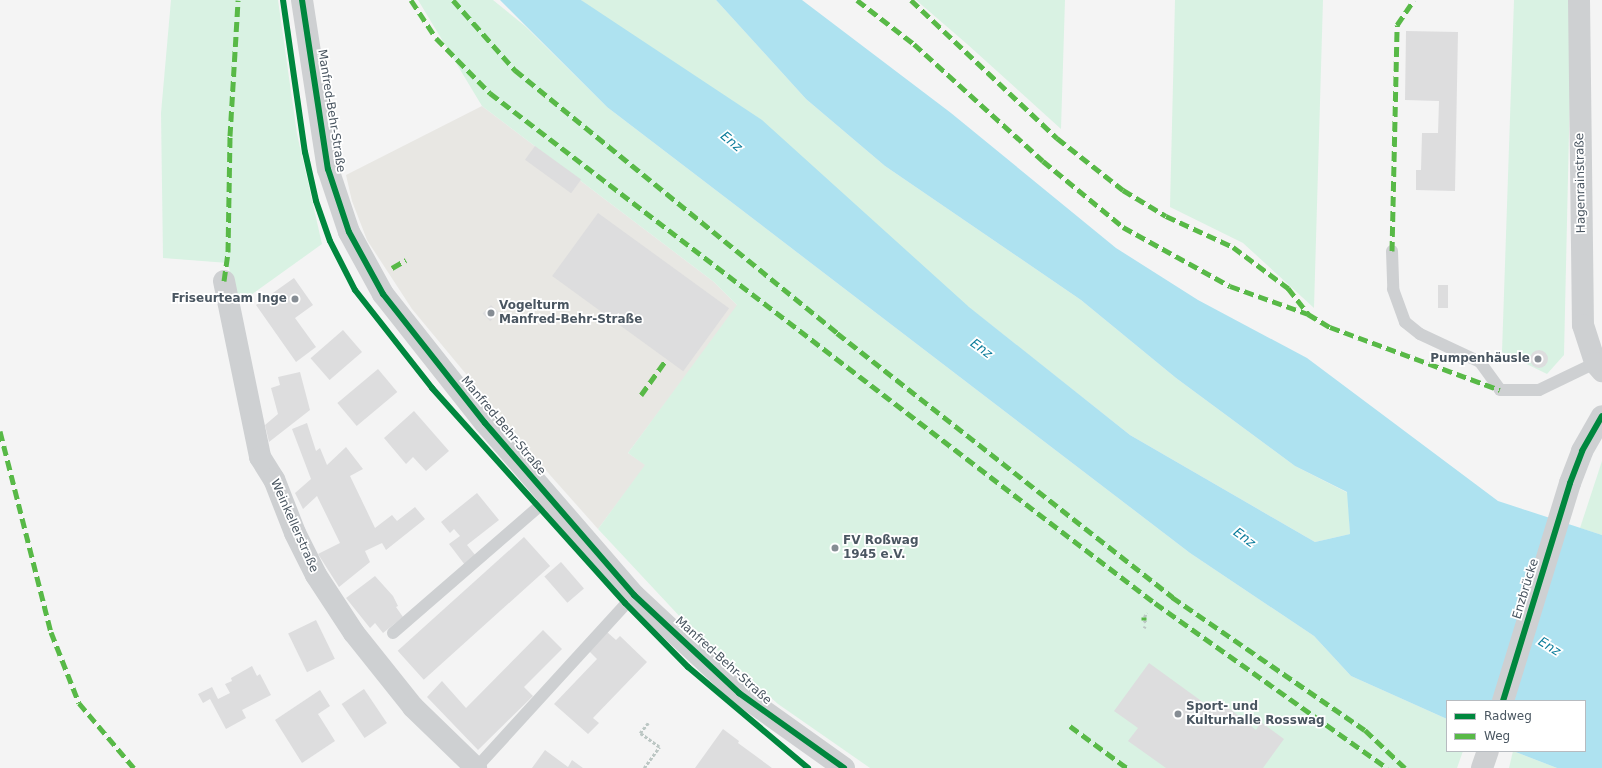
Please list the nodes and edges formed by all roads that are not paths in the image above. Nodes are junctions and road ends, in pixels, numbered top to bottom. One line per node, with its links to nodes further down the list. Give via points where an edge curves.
1 (302, 0): 7 (street, Manfred-Behr-Straße, via 328,169 342,215 356,247 373,279 399,316)
2 (1579, 0): 5 (street, Hagenrainstraße, via 1583,325)
3 (1392, 251): 5 (lane, Hagenrainstraße, via 1393,289 1405,322 1420,334 1480,362 1500,390 1539,390)
4 (224, 281): 11 (street, Weinkellerstraße, via 258,450 274,479 305,555 340,614 368,652 413,707)
5 (1598, 367)
6 (1602, 416): 10 (street, Enzbrücke, via 1582,450 1570,483)
7 (549, 498): 8 (street, Manfred-Behr-Straße); 9 (lane)
8 (634, 594): 11 (lane); 12 (street, Manfred-Behr-Straße, via 739,693)
9 (393, 633)
10 (1503, 700)
11 (476, 768)
12 (844, 768)

